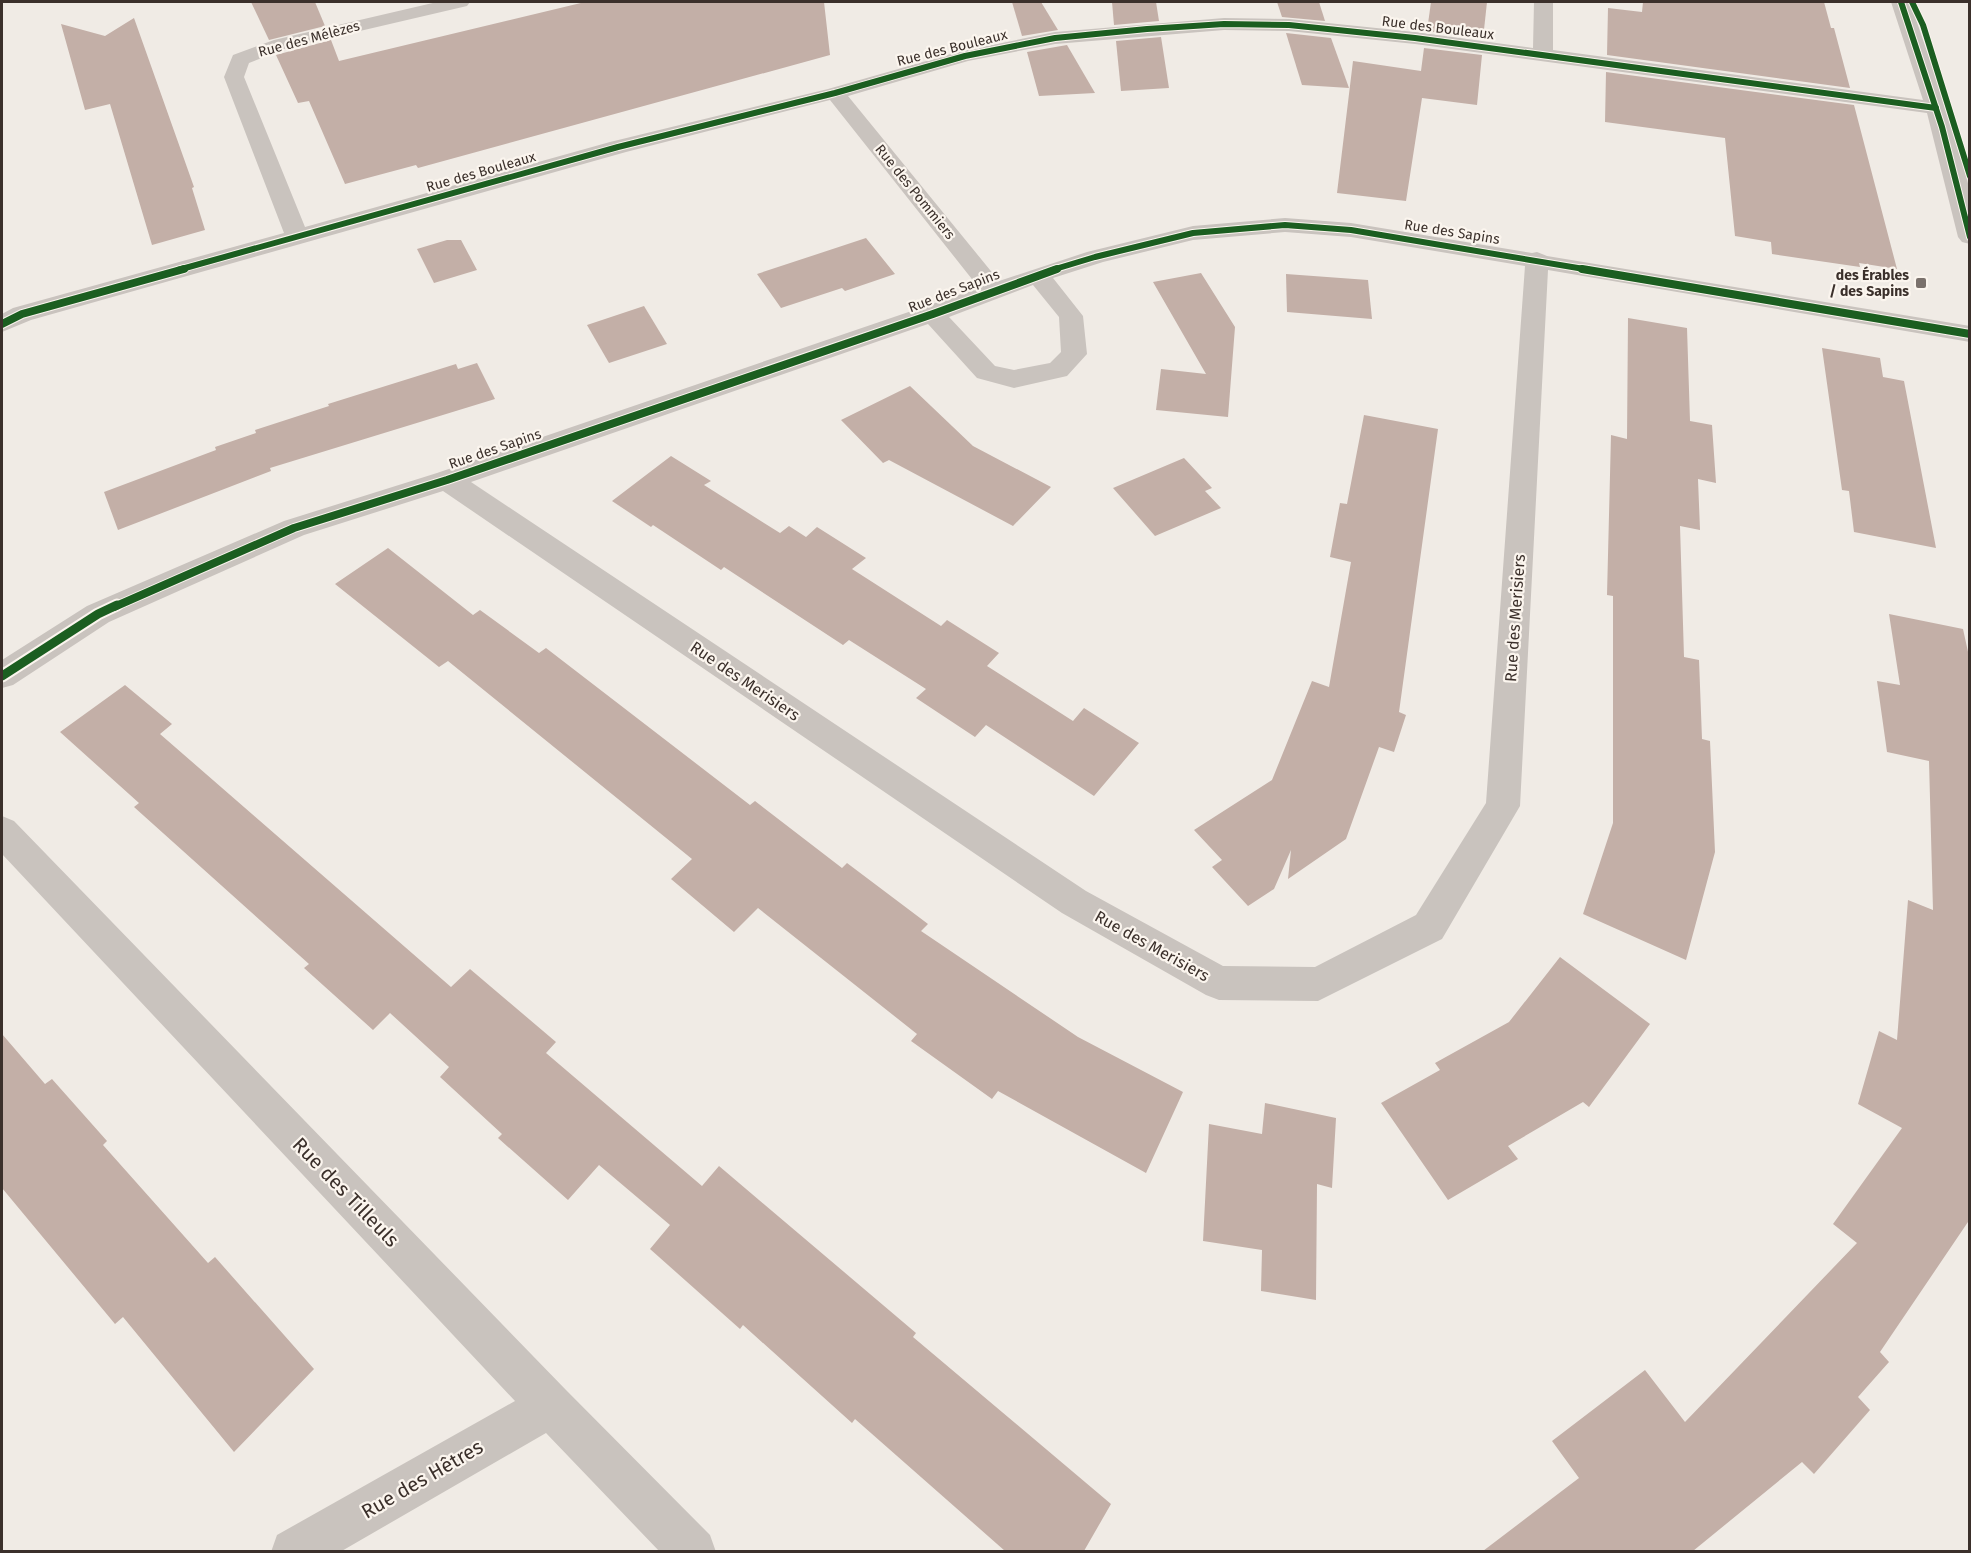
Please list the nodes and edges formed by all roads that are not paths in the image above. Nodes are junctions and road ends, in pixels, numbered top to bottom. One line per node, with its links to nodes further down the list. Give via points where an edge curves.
1 (460, 2): 10 (street, Rue des Mélèzes, via 281,44 240,59 234,77)
2 (1218, 2): 5 (street)
3 (1544, 2): 6 (street)
4 (1900, 2): 8 (street)
5 (1224, 24): 6 (street, Rue des Bouleaux, via 1289,25); 7 (street, Rue des Bouleaux, via 1055,38 964,56)
6 (1543, 55): 8 (street, Rue des Bouleaux)
7 (835, 93): 10 (street, Rue des Bouleaux, via 618,147); 13 (street, Rue des Pommiers)
8 (1936, 108): 9 (street)
9 (1970, 237)
10 (297, 238): 15 (street, Rue des Bouleaux, via 22,314)
11 (1537, 260): 12 (street, Rue des Sapins, via 1351,230 1285,225 1193,233); 16 (street, Rue des Sapins); 17 (street, Rue des Merisiers, via 1503,806 1429,927 1318,984 1218,983 1074,903)
12 (1037, 275): 13 (street, Rue des Sapins); 14 (street, Rue des Sapins, via 1071,316 1074,354 1058,370 1014,379 986,372)
13 (994, 290): 14 (street, Rue des Sapins)
14 (933, 314): 17 (street, Rue des Sapins)
15 (2, 324)
16 (1970, 334)
17 (447, 480): 18 (street, Rue des Sapins, via 272,537 98,614)
18 (2, 676)
19 (2, 831): 20 (street, Rue des Tilleuls)
20 (550, 1406): 21 (street, Rue des Hêtres); 22 (street, Rue des Tilleuls)
21 (294, 1551)
22 (693, 1551)

